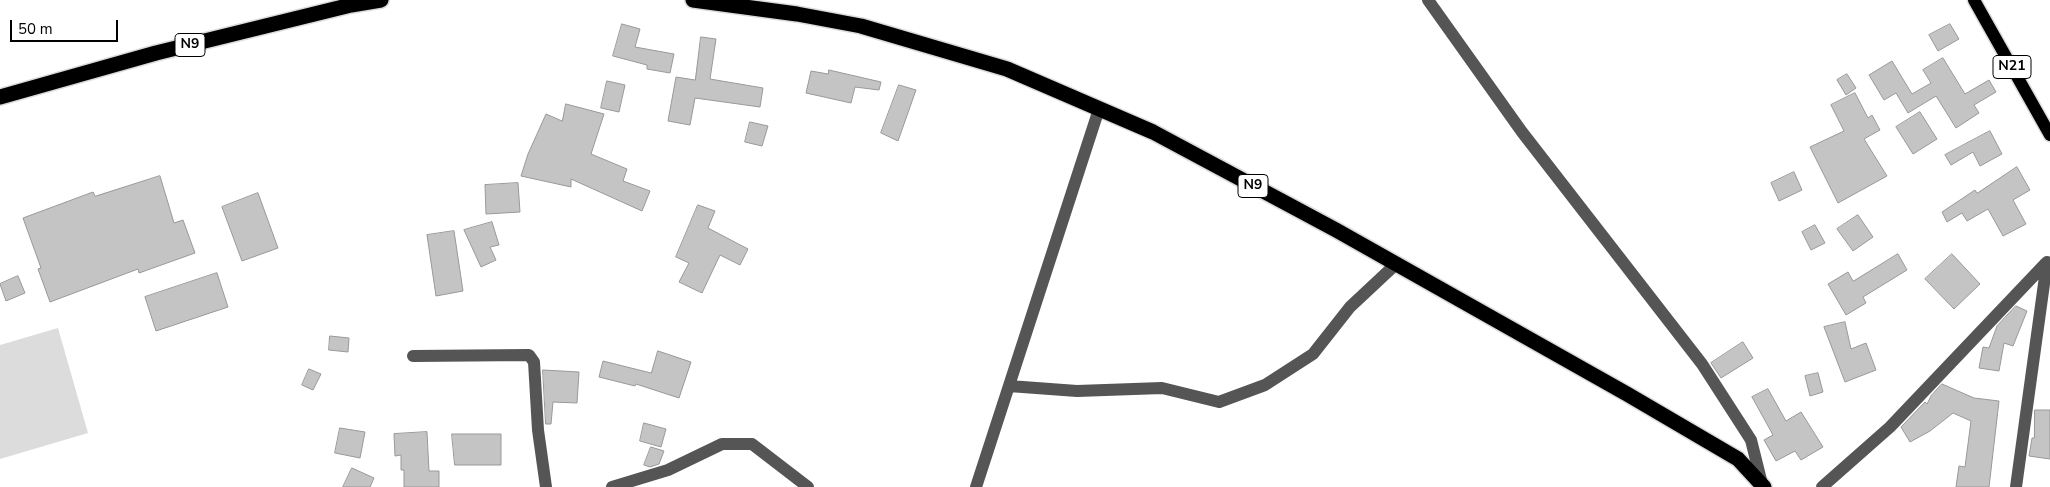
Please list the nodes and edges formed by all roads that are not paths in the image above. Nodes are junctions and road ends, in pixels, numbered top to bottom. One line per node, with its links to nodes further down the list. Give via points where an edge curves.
1 (381, 0): 5 (highway, N9)
2 (693, 0): 7 (highway, N9, via 862,26 1008,69)
3 (1428, 0): 13 (street, via 1522,132 1702,364 1751,440)
4 (1974, 0): 8 (main road, N21)
5 (351, 2): 6 (highway, N9)
6 (0, 97)
7 (1099, 109): 10 (highway, N9, via 1153,132); 12 (street)
8 (2050, 135)
9 (2048, 260): 18 (street, via 1890,427); 19 (street)
10 (1396, 264): 12 (street, via 1350,307 1313,354 1265,385 1219,402 1162,388 1077,391); 13 (highway, N9, via 1738,459)
11 (413, 356): 14 (street, via 529,355 534,362 538,430)
12 (1008, 386): 17 (street)
13 (1762, 486)
14 (549, 487)
15 (612, 487): 16 (street, via 668,470 722,444 752,444)
16 (808, 487)
17 (976, 487)
18 (1822, 487)
19 (2016, 487)

